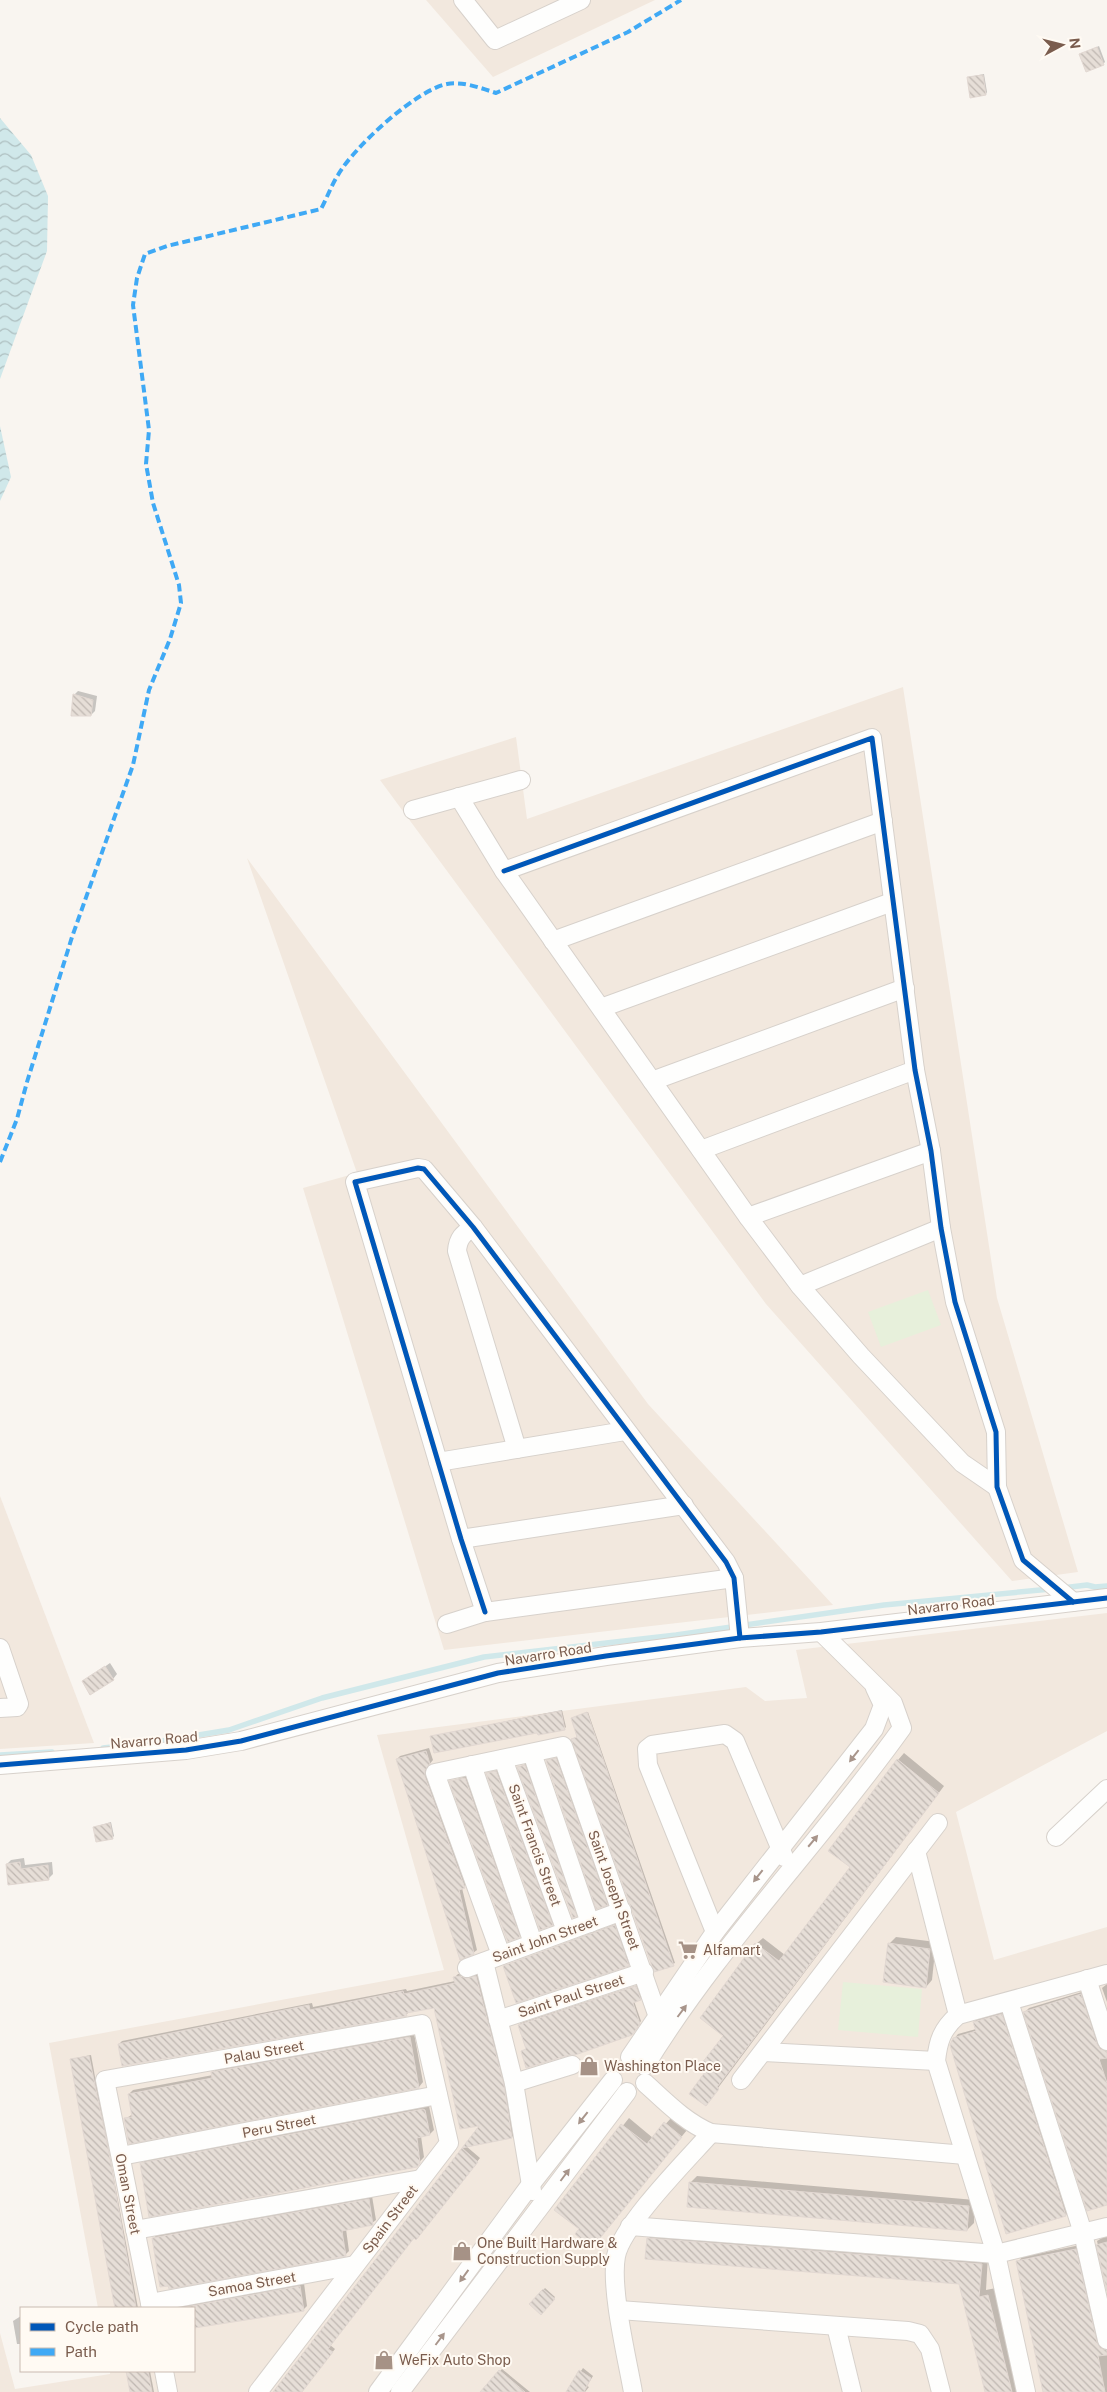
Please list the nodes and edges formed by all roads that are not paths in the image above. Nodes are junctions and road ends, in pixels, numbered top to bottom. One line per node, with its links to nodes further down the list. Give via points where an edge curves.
1 (463, 0): 2 (street, via 494,40)
2 (572, 2)
3 (521, 780): 4 (street)
4 (459, 797): 5 (street); 7 (street)
5 (413, 810)
6 (883, 821): 7 (street, via 872,738); 8 (street); 9 (street)
7 (504, 871): 9 (street)
8 (892, 902): 10 (street); 11 (street)
9 (553, 940): 11 (street)
10 (905, 988): 12 (street); 13 (street)
11 (600, 1008): 13 (street)
12 (915, 1070): 14 (street); 15 (street)
13 (652, 1081): 14 (street)
14 (701, 1150): 16 (street)
15 (931, 1151): 16 (street); 18 (street)
16 (748, 1217): 19 (street)
17 (473, 1227): 20 (street); 21 (street, via 458,1242 457,1251); 22 (street, via 424,1170 418,1168 355,1182)
18 (941, 1228): 19 (street); 23 (street, via 955,1302 996,1432)
19 (800, 1286): 23 (street, via 962,1463)
20 (625, 1431): 21 (street); 24 (street)
21 (517, 1449): 22 (street)
22 (438, 1462): 25 (street)
23 (997, 1487): 27 (street, via 1023,1560)
24 (684, 1505): 25 (street); 26 (street)
25 (461, 1539): 29 (street)
26 (734, 1578): 29 (street); 31 (street)
27 (1062, 1592): 28 (street, Navarro Road); 32 (street, Navarro Road)
28 (1107, 1598)
29 (485, 1612): 30 (street)
30 (446, 1624)
31 (739, 1629): 32 (street, Navarro Road); 38 (street, Navarro Road, via 498,1673 233,1743 186,1750)
32 (821, 1632): 34 (street)
33 (0, 1648): 35 (street, via 19,1704 17,1707)
34 (870, 1679): 40 (street, via 893,1703 902,1728); 41 (street, one-way to 41, via 883,1705 874,1729)
35 (0, 1708)
36 (532, 1753): 37 (street); 48 (street, Saint Joseph Street, via 563,1746); 49 (street)
37 (503, 1759): 39 (street); 50 (street, Saint Francis Street)
38 (0, 1765)
39 (472, 1765): 52 (street); 53 (street, via 436,1773)
40 (876, 1766): 41 (street); 47 (street, one-way to 40)
41 (833, 1783): 45 (street)
42 (1107, 1790): 44 (street)
43 (938, 1823): 46 (street)
44 (1056, 1836)
45 (779, 1849): 47 (street); 51 (street, one-way to 51); 51 (street, via 735,1741 725,1734 652,1745 647,1749 648,1765)
46 (916, 1851): 60 (street); 66 (street)
47 (790, 1868): 57 (street)
48 (622, 1911): 49 (street, Saint John Street); 55 (street, Saint Joseph Street)
49 (590, 1923): 50 (street, Saint John Street)
50 (566, 1932): 52 (street, Saint John Street)
51 (715, 1932): 54 (street)
52 (533, 1943): 53 (street, Saint John Street)
53 (501, 1955): 62 (street, Saint John Street, via 476,1965)
54 (696, 1961): 57 (street); 61 (street)
55 (644, 1972): 61 (street, Saint Joseph Street); 62 (street, Saint Paul Street)
56 (1107, 1974): 58 (street)
57 (707, 1977): 64 (street, one-way to 57)
58 (1087, 1980): 59 (street); 65 (street)
59 (1009, 2002): 60 (street); 86 (street)
60 (958, 2015): 68 (street, via 942,2033)
61 (659, 2017): 64 (street, Saint Joseph Street); 67 (street)
62 (498, 2020): 73 (street)
63 (422, 2024): 70 (street, Palau Street); 76 (street, Spain Street)
64 (664, 2034): 67 (street)
65 (1107, 2041)
66 (764, 2052): 68 (street); 72 (street)
67 (637, 2061): 71 (street, via 617,2063 613,2069); 74 (street, via 647,2078)
68 (936, 2062): 78 (street)
69 (572, 2065): 73 (street)
70 (105, 2080): 79 (street, Oman Street)
71 (613, 2080): 75 (street); 81 (street, one-way to 81)
72 (741, 2080)
73 (514, 2083): 81 (street)
74 (645, 2083): 75 (street, via 641,2089); 77 (street, via 681,2116)
75 (627, 2092): 82 (street, one-way to 75)
76 (438, 2095): 79 (street, Peru Street); 80 (street, Spain Street, via 449,2143)
77 (711, 2133): 78 (street); 83 (street)
78 (965, 2155): 87 (street)
79 (121, 2156): 85 (street, Oman Street)
80 (421, 2179): 85 (street); 88 (street, Spain Street)
81 (531, 2184): 82 (street); 96 (street, one-way to 96)
82 (536, 2214): 97 (street, one-way to 82)
83 (630, 2226): 87 (street); 90 (street, via 616,2255)
84 (1107, 2227): 86 (street)
85 (135, 2230): 89 (street, Oman Street)
86 (1084, 2233): 87 (street); 92 (street)
87 (996, 2254): 101 (street)
88 (355, 2265): 89 (street, Samoa Street); 95 (street, Spain Street)
89 (151, 2306)
90 (619, 2310): 91 (street); 98 (street)
91 (836, 2326): 99 (street); 100 (street, via 920,2334 930,2349)
92 (1107, 2340)
93 (164, 2372): 94 (street)
94 (168, 2392)
95 (258, 2392)
96 (378, 2392)
97 (400, 2392)
98 (633, 2392)
99 (852, 2392)
100 (941, 2392)
101 (1026, 2392)

